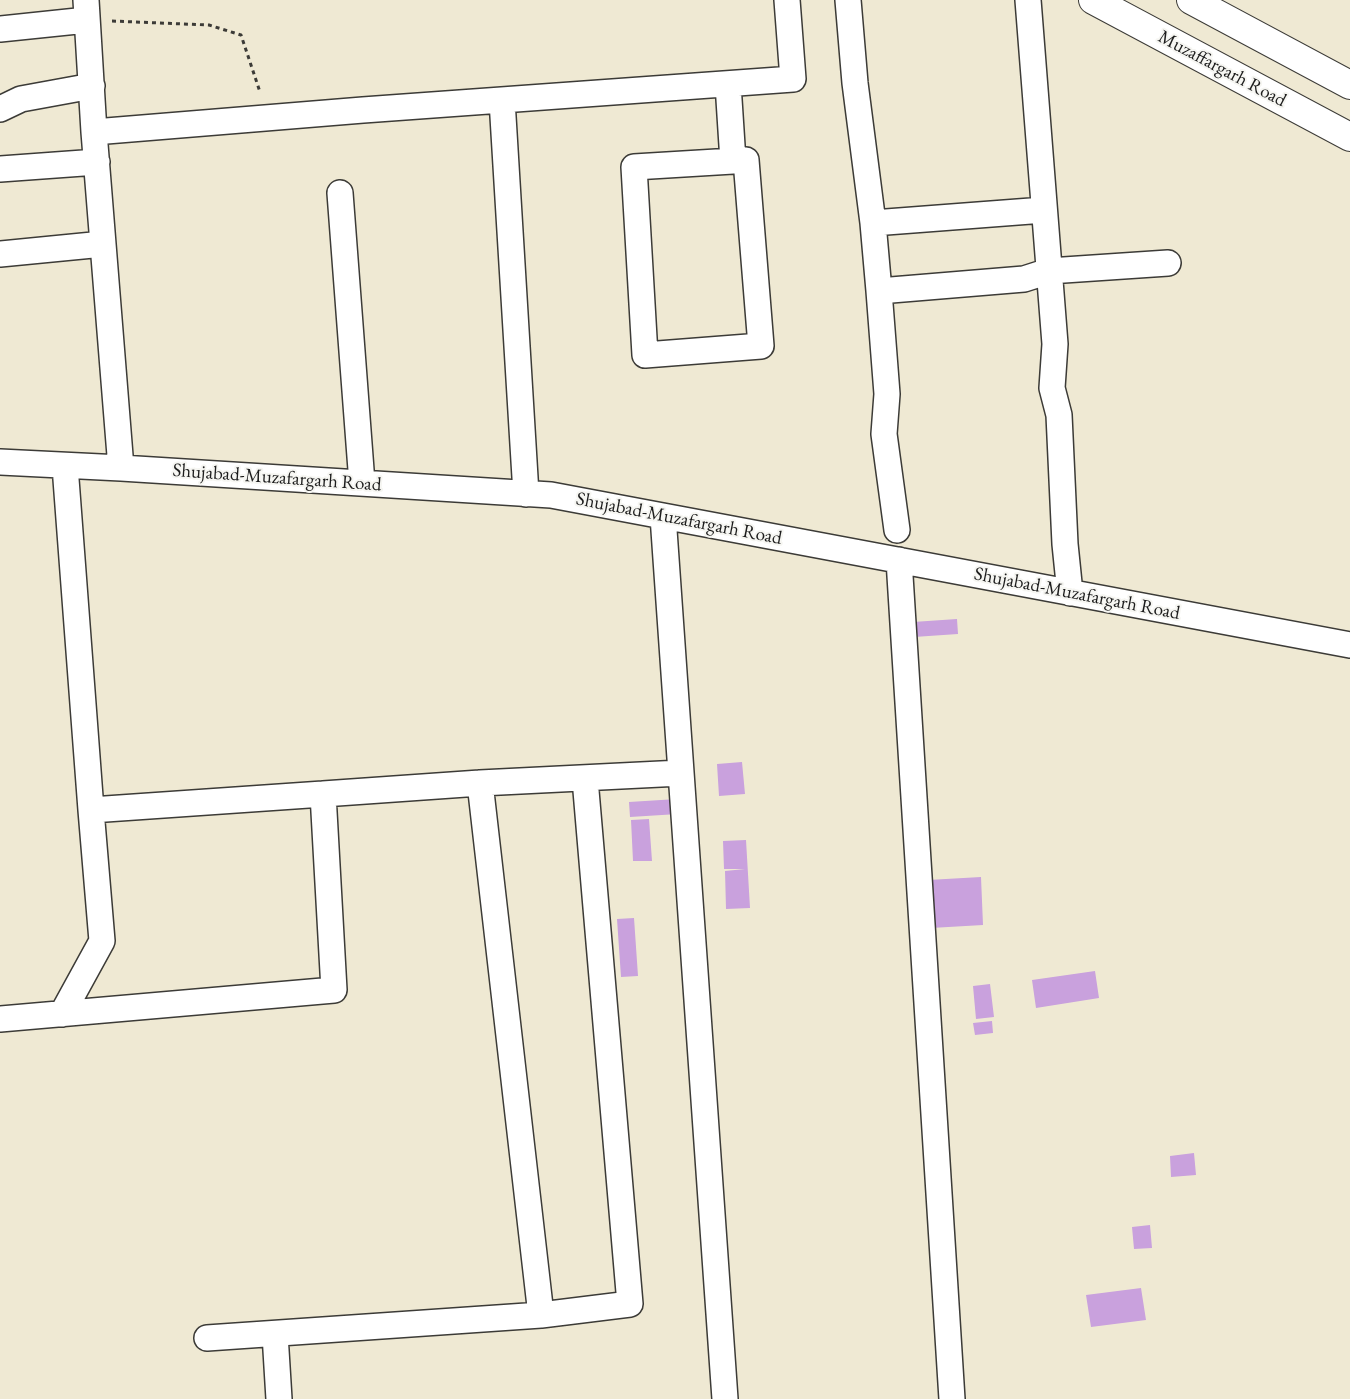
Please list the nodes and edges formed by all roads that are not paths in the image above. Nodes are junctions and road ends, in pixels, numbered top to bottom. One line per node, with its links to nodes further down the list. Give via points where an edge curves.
1 (787, 0): 8 (street, via 793,79)
2 (848, 0): 20 (street)
3 (1028, 0): 19 (street)
4 (1093, 0): 14 (main road, Muzaffargarh Road)
5 (1194, 1): 9 (main road)
6 (87, 10): 7 (street); 10 (street)
7 (0, 29)
8 (728, 84): 11 (street); 15 (street)
9 (1350, 85)
10 (92, 86): 12 (street, via 21,99); 13 (street)
11 (502, 100): 13 (street); 30 (street)
12 (0, 109)
13 (94, 132): 16 (street)
14 (1350, 137)
15 (733, 160): 15 (street, via 746,160 761,346 645,355 634,168)
16 (96, 162): 17 (street); 21 (street)
17 (0, 169)
18 (340, 193): 29 (street)
19 (1044, 210): 20 (street); 24 (street)
20 (873, 223): 25 (street)
21 (103, 244): 22 (street); 28 (street)
22 (0, 254)
23 (1168, 263): 24 (street)
24 (1050, 271): 25 (street, via 1024,279); 34 (street, via 1055,344 1052,388 1059,415)
25 (879, 291): 32 (street, via 886,394 884,434)
26 (0, 462): 27 (street, Shujabad-Muzafargarh Road)
27 (65, 466): 28 (street, Shujabad-Muzafargarh Road); 40 (street)
28 (120, 468): 29 (street, Shujabad-Muzafargarh Road)
29 (362, 484): 30 (street, Shujabad-Muzafargarh Road)
30 (526, 494): 31 (street, Shujabad-Muzafargarh Road, via 551,495)
31 (663, 516): 33 (street, Shujabad-Muzafargarh Road); 36 (street)
32 (897, 530)
33 (900, 560): 34 (street, Shujabad-Muzafargarh Road); 48 (street)
34 (1070, 593): 35 (street, Shujabad-Muzafargarh Road)
35 (1350, 645)
36 (681, 773): 37 (street); 47 (street)
37 (585, 779): 38 (street); 43 (street, via 630,1304)
38 (480, 783): 39 (street); 43 (street)
39 (323, 794): 40 (street); 41 (street, via 334,990)
40 (91, 810): 41 (street, via 102,941)
41 (62, 1014): 42 (street)
42 (0, 1019)
43 (541, 1315): 44 (street)
44 (274, 1334): 45 (street); 46 (street)
45 (207, 1338)
46 (279, 1399)
47 (725, 1399)
48 (952, 1399)

